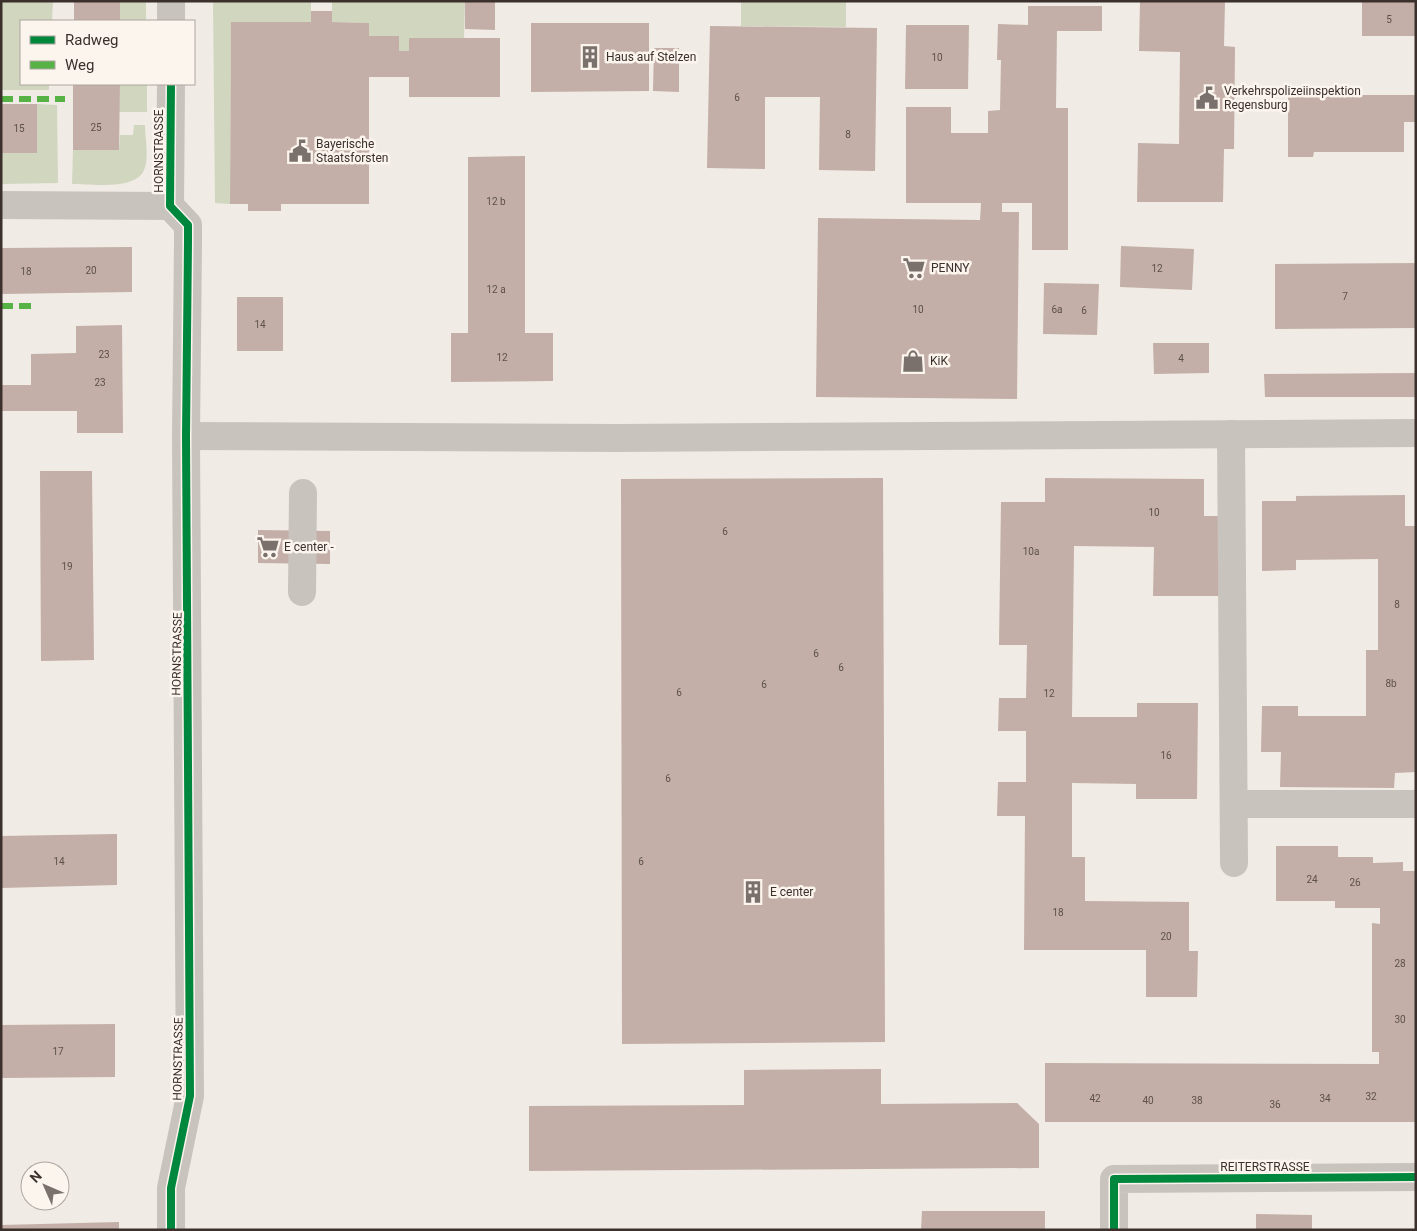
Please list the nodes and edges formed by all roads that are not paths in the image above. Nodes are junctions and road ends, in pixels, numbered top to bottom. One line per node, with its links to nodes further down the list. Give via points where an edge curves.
1 (171, 1): 2 (street)
2 (171, 20)
3 (171, 85): 5 (street, HORNSTRASSE)
4 (1, 206): 5 (street)
5 (170, 206): 8 (street, HORNSTRASSE, via 188,225)
6 (1416, 433): 7 (street)
7 (1231, 434): 8 (street, via 617,438); 11 (street)
8 (186, 436): 15 (street, HORNSTRASSE, via 190,1096 171,1188)
9 (303, 493): 10 (street)
10 (303, 592)
11 (1234, 804): 12 (street); 13 (street)
12 (1416, 804)
13 (1234, 863)
14 (1416, 1177): 16 (street, REITERSTRASSE, via 1114,1179)
15 (170, 1230)
16 (1114, 1230)

